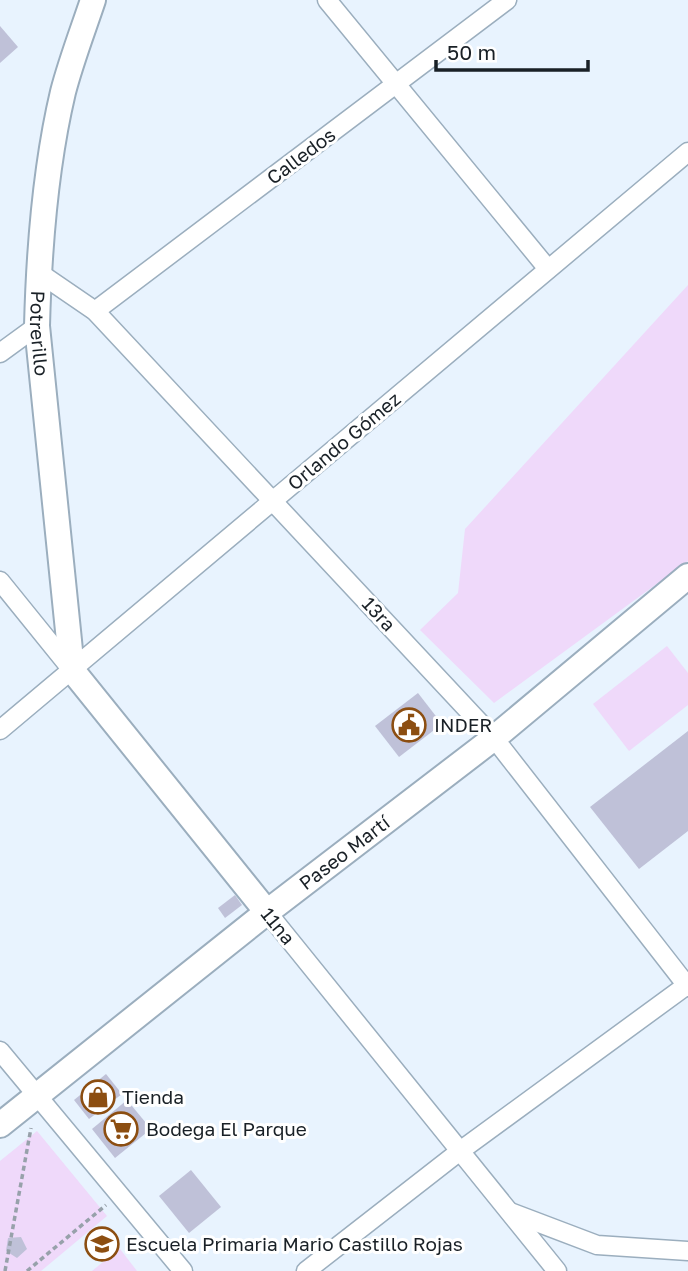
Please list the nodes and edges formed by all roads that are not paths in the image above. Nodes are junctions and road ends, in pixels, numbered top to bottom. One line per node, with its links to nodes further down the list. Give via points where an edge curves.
1 (93, 0): 7 (street, Potrerillo, via 63,90 46,183)
2 (327, 0): 4 (street)
3 (507, 0): 4 (street, Calledos)
4 (396, 86): 6 (street); 8 (street, Calledos)
5 (688, 152): 6 (street, Orlando Gómez)
6 (548, 270): 11 (street, Orlando Gómez)
7 (38, 272): 8 (street, 13ra); 9 (street, Potrerillo)
8 (95, 311): 11 (street, 13ra)
9 (37, 326): 10 (street); 14 (street, Potrerillo)
10 (0, 354)
11 (273, 501): 14 (street, Orlando Gómez); 16 (street, 13ra)
12 (688, 576): 16 (street, Paseo Martí)
13 (0, 581): 14 (street, 11na)
14 (72, 670): 15 (street, Orlando Gómez); 17 (street, 11na)
15 (0, 730)
16 (494, 738): 17 (street, Paseo Martí); 18 (street, 13ra)
17 (267, 912): 20 (street, Paseo Martí); 22 (street, 11na)
18 (687, 986): 22 (street)
19 (0, 1051): 20 (street)
20 (37, 1095): 21 (street, Paseo Martí); 25 (street)
21 (0, 1125)
22 (460, 1151): 23 (street, 11na); 26 (street)
23 (507, 1210): 24 (street, via 597,1245); 27 (street, 11na)
24 (688, 1251)
25 (183, 1271)
26 (306, 1271)
27 (557, 1271)

